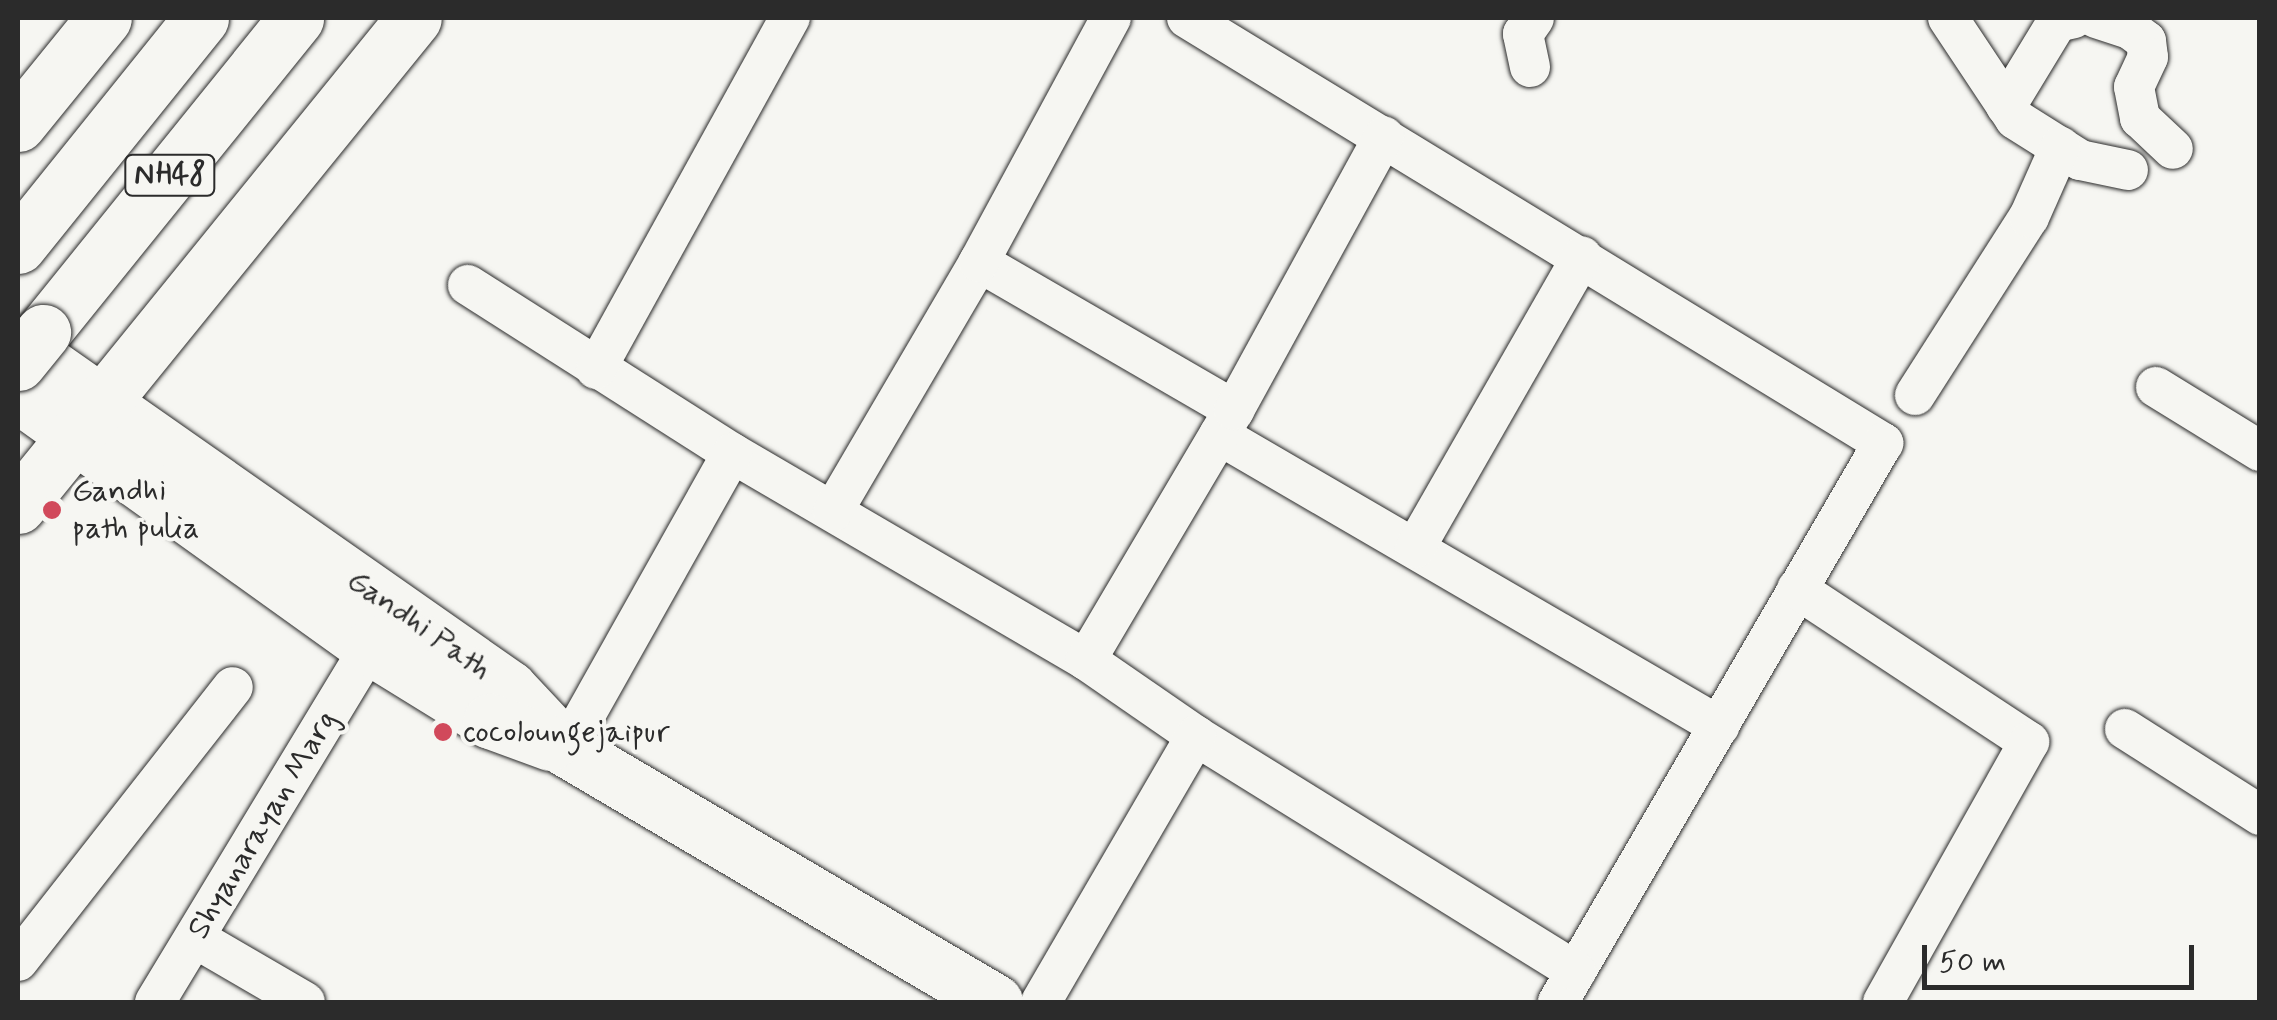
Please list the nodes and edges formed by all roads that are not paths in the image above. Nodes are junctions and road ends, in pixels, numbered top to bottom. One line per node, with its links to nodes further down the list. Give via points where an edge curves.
1 (104, 18): 14 (main road)
2 (201, 18): 19 (main road, NH48)
3 (296, 18): 23 (main road, NH48)
4 (414, 18): 28 (main road)
5 (790, 18): 24 (street)
6 (1111, 18): 21 (street)
7 (1187, 18): 15 (street)
8 (1534, 18): 12 (street, via 1523,34)
9 (1948, 18): 13 (street)
10 (2074, 18): 13 (street, via 2057,22)
11 (2096, 18): 17 (street, via 2146,41 2148,56 2134,87 2140,118)
12 (1530, 67)
13 (2006, 106): 16 (street)
14 (18, 124)
15 (1384, 136): 20 (street); 29 (street)
16 (2060, 147): 18 (street, via 2080,160); 27 (street, via 2030,217)
17 (2172, 149)
18 (2128, 170)
19 (18, 246)
20 (1582, 256): 34 (street); 35 (street, via 1883,443)
21 (979, 262): 29 (street); 33 (street)
22 (468, 285): 24 (street)
23 (26, 346): 28 (main road)
24 (596, 369): 31 (street)
25 (2156, 387): 30 (street)
26 (18, 395): 28 (main road)
27 (1915, 395)
28 (88, 417): 32 (main road); 36 (main road); 42 (main road, Gandhi Path, via 509,688)
29 (1226, 422): 34 (street); 37 (street)
30 (2260, 451)
31 (732, 453): 33 (street); 42 (street)
32 (18, 506)
33 (833, 511): 37 (street)
34 (1414, 548): 39 (street)
35 (1796, 589): 39 (street); 51 (street, via 2028,742)
36 (370, 647): 42 (main road, via 490,721); 44 (street, Shyanarayan Marg)
37 (1086, 660): 41 (street)
38 (233, 687): 45 (street)
39 (1719, 726): 46 (street)
40 (2124, 729): 43 (street)
41 (1196, 736): 46 (street); 50 (street)
42 (566, 749): 49 (main road, Gandhi Path)
43 (2260, 815)
44 (196, 938): 47 (street, Shyanarayan Marg); 48 (street)
45 (18, 961)
46 (1567, 987)
47 (155, 1002)
48 (304, 1002)
49 (995, 1002)
50 (1041, 1002)
51 (1882, 1002)

